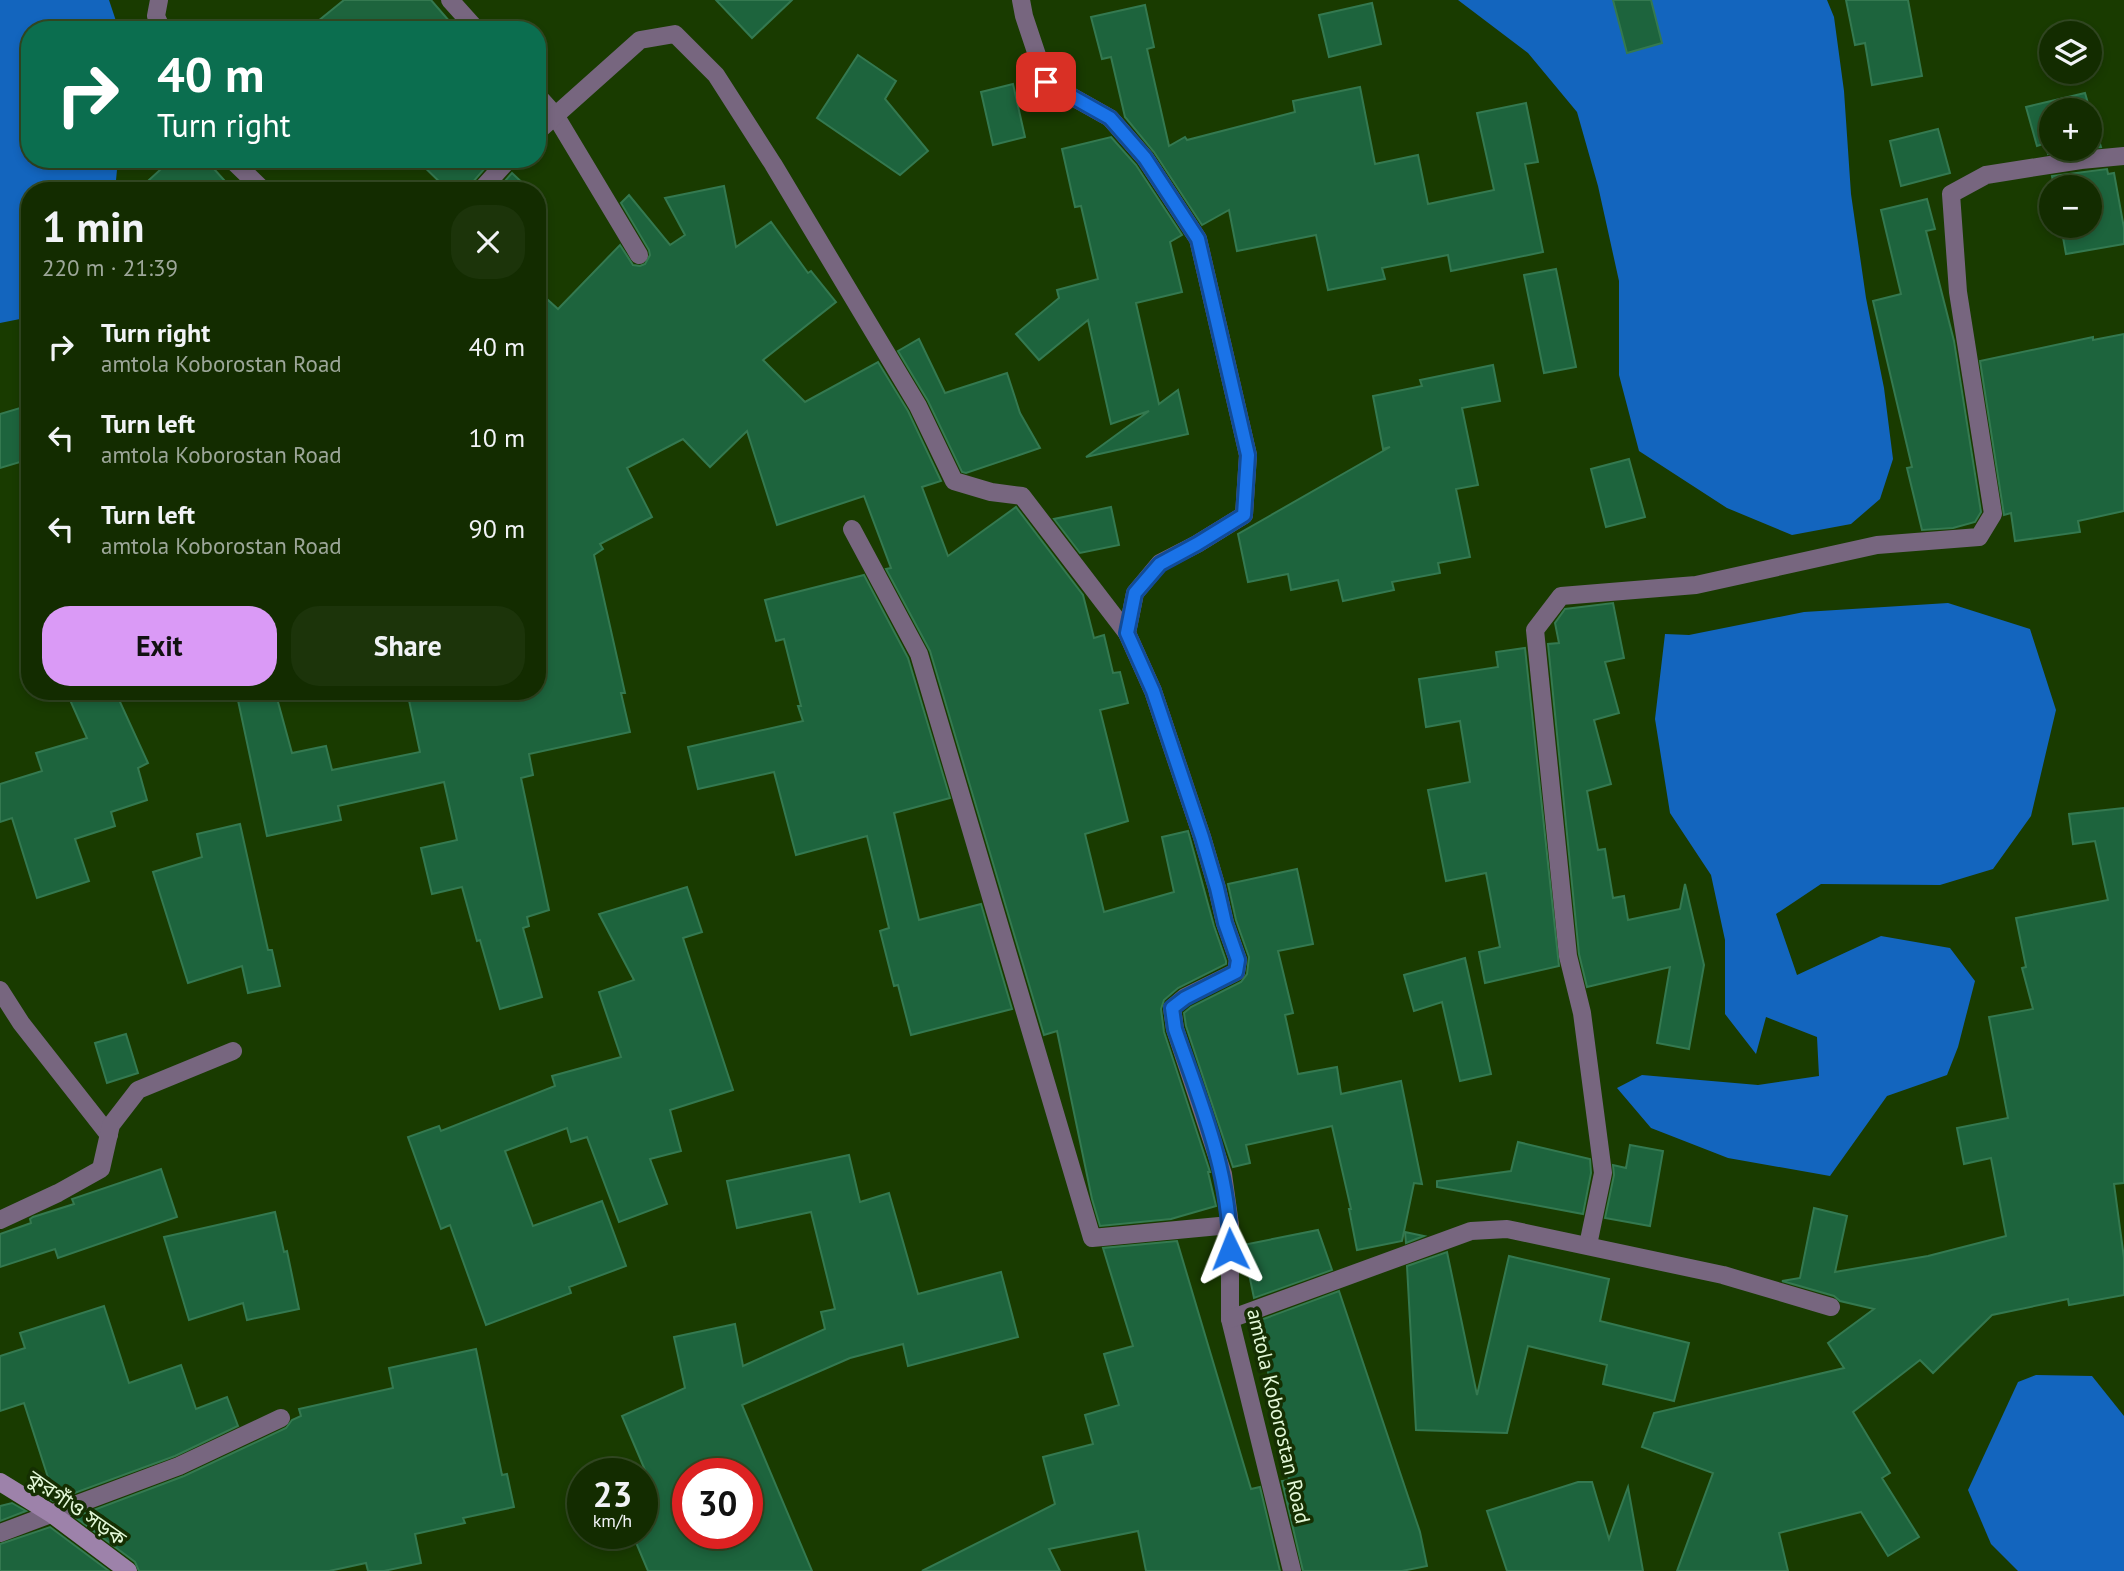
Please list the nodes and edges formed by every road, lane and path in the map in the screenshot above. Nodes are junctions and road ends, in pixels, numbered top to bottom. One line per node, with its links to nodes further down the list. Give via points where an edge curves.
1 (159, 0): 4 (street)
2 (450, 0): 5 (street)
3 (1021, 0): 16 (street, via 1046,82 1110,118 1145,158 1198,239 1248,455 1244,515 1160,564 1135,593)
4 (158, 21)
5 (469, 21)
6 (546, 105): 7 (street)
7 (555, 115): 8 (street); 14 (street); 16 (street, via 640,40 675,34 716,75 773,164 918,406 954,481 1022,496)
8 (546, 124)
9 (2124, 156): 22 (street, via 1986,175 1951,194 1958,292 1993,514 1979,537 1877,545 1696,585 1560,596 1535,630 1568,956 1582,1013 1603,1173)
10 (240, 168): 12 (street)
11 (501, 168): 13 (street)
12 (254, 182)
13 (488, 182)
14 (639, 255)
15 (852, 529): 21 (street, via 919,654 1093,1238)
16 (1127, 633): 21 (street, amtola Koborostan Road, via 1153,691 1238,960 1236,972 1172,1008 1223,1174)
17 (0, 990): 19 (street)
18 (233, 1051): 19 (street, via 138,1090 111,1125)
19 (109, 1135): 20 (street, via 101,1169)
20 (0, 1220)
21 (1230, 1226): 24 (street, amtola Koborostan Road)
22 (1588, 1245): 23 (street, via 1723,1275); 24 (street, via 1507,1229 1471,1231)
23 (1831, 1307)
24 (1230, 1319): 30 (street, amtola Koborostan Road)
25 (281, 1418): 27 (street, via 179,1466)
26 (0, 1482): 27 (street, কুরগাঁও সড়ক)
27 (51, 1514): 28 (street); 29 (street, কুরগাঁও সড়ক)
28 (0, 1533)
29 (128, 1571)
30 (1292, 1571)

